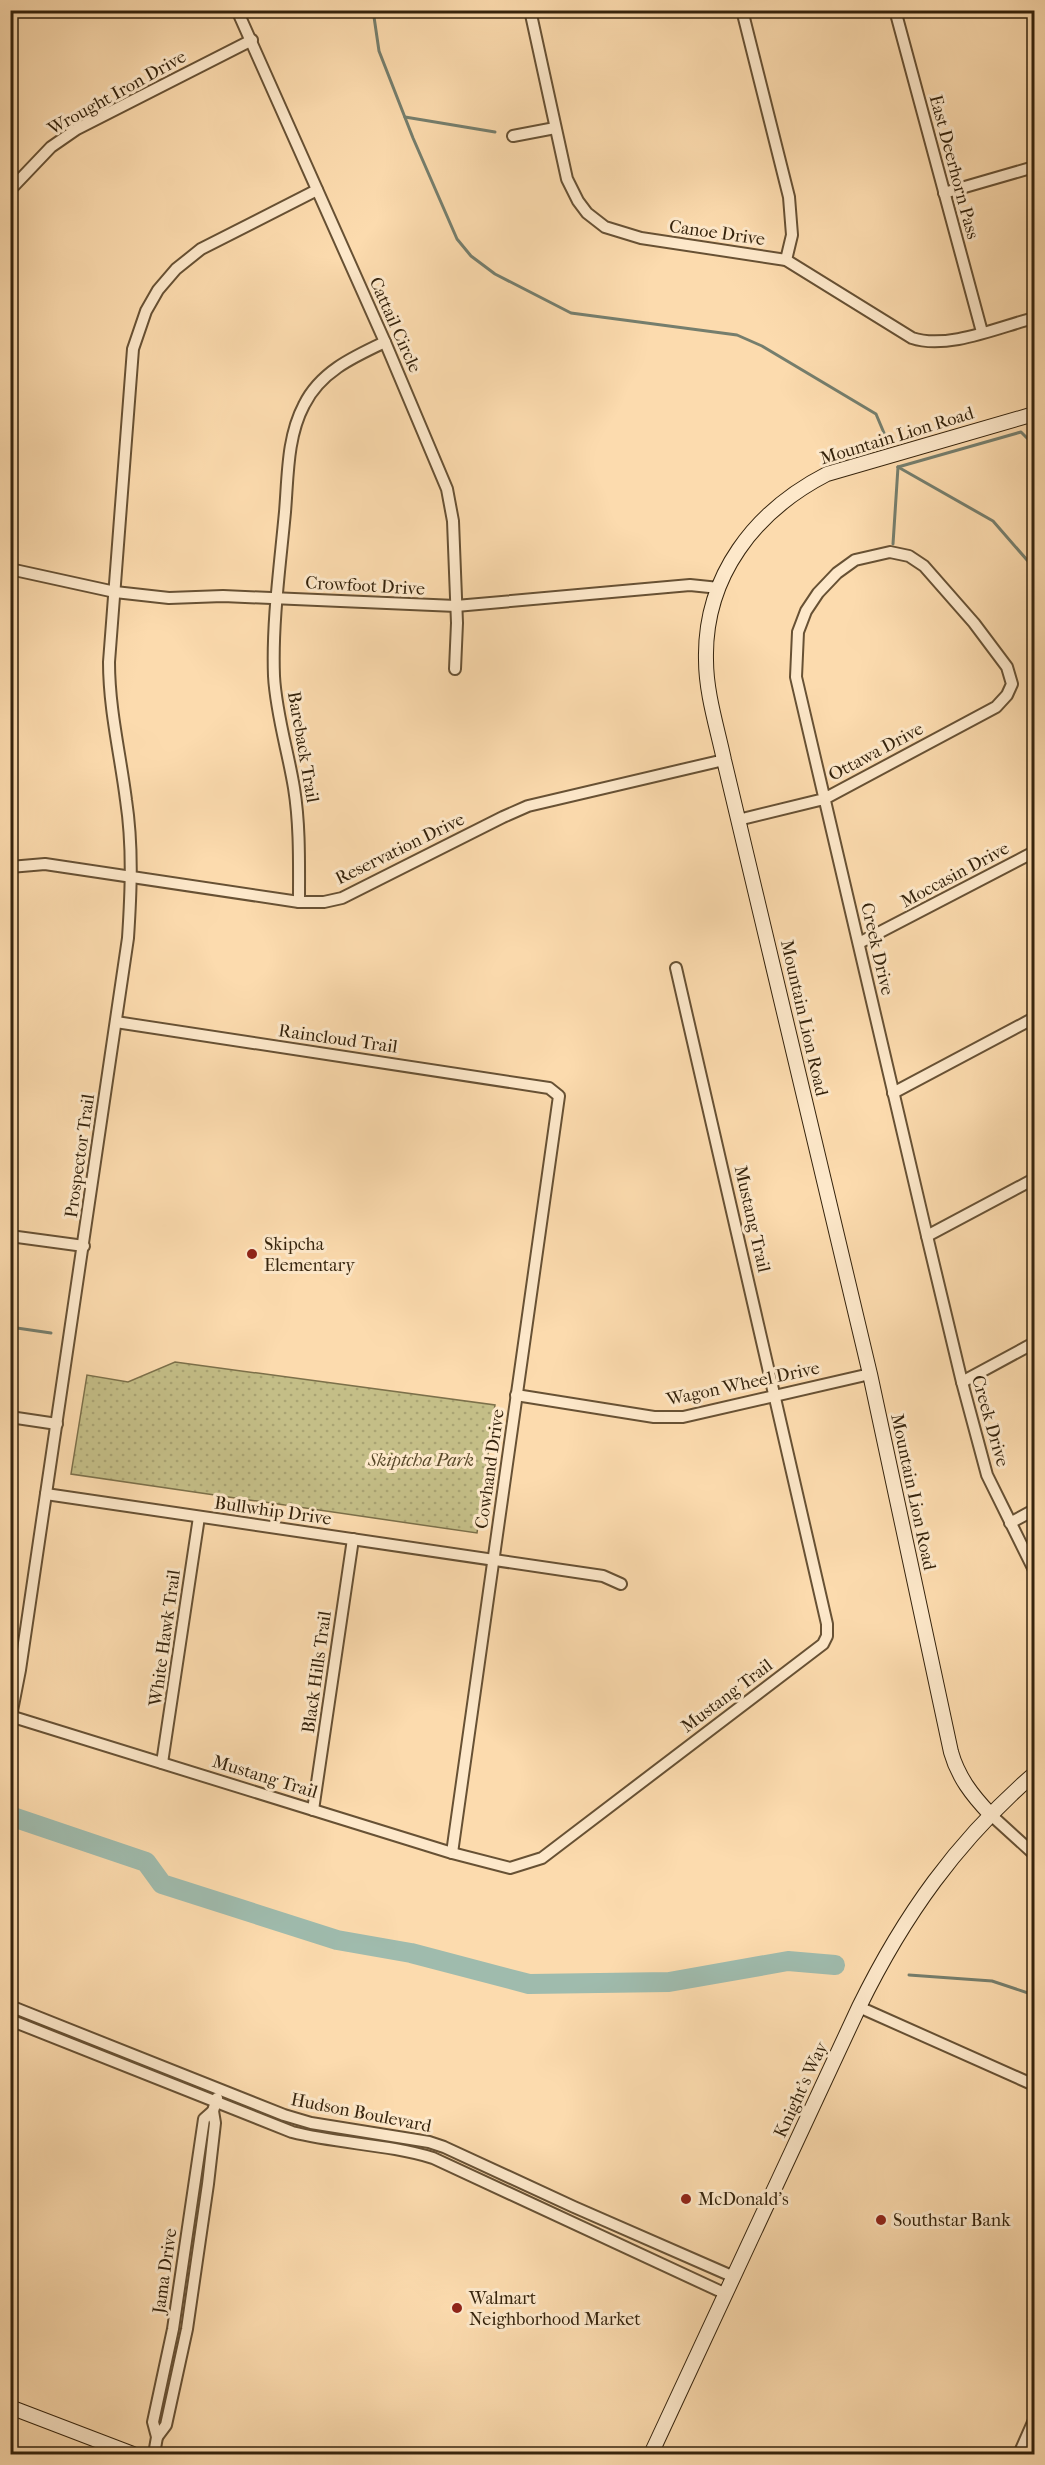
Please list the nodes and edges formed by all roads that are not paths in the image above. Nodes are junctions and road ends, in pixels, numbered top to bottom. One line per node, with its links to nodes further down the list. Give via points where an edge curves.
1 (237, 10): 5 (street, Cattail Circle)
2 (530, 10): 6 (street, Canoe Drive)
3 (742, 10): 12 (street, via 789,197 792,235)
4 (895, 10): 11 (street, East Deerhorn Pass)
5 (252, 40): 9 (street, Wrought Iron Drive, via 77,129 51,147); 10 (street, Cattail Circle)
6 (555, 128): 7 (street); 12 (street, Canoe Drive, via 567,179 578,201 605,227 641,238)
7 (513, 136)
8 (1035, 167): 11 (street)
9 (10, 190)
10 (317, 190): 15 (street, Cattail Circle); 19 (street, Prospector Trail, via 201,249 176,269 146,311 133,350)
11 (944, 193): 14 (street, East Deerhorn Pass)
12 (786, 260): 14 (street, Canoe Drive, via 912,338 942,342)
13 (1035, 318): 14 (street, Canoe Drive)
14 (982, 332)
15 (385, 342): 20 (street, Bareback Trail, via 333,369 304,403 291,444); 21 (street, Cattail Circle, via 447,489 453,521)
16 (1035, 414): 18 (street, Mountain Lion Road, via 826,474 802,487 780,503 745,539)
17 (10, 569): 19 (street, Crowfoot Drive)
18 (719, 588): 21 (street, Crowfoot Drive, via 690,585); 24 (street, Mountain Lion Road, via 706,641 706,661)
19 (115, 592): 20 (street, Crowfoot Drive, via 169,598); 29 (street, Prospector Trail, via 109,690 126,800)
20 (278, 598): 21 (street, Crowfoot Drive); 30 (street, Bareback Trail, via 274,675 295,788)
21 (456, 606): 22 (street, Cattail Circle)
22 (454, 669)
23 (1012, 684): 25 (street, Ottawa Drive, via 996,707); 25 (street, Creek Drive, via 1007,667 924,566 909,556 891,552 855,560 818,593 798,632 796,677)
24 (724, 760): 26 (street, Mountain Lion Road); 30 (street, Reservation Drive, via 528,806 342,898)
25 (824, 799): 26 (street, Ottawa Drive); 31 (street, Creek Drive)
26 (738, 820): 42 (street, Mountain Lion Road)
27 (1035, 852): 31 (street, Moccasin Drive)
28 (10, 867): 29 (street, Reservation Drive, via 45,864)
29 (131, 877): 30 (street, Reservation Drive); 34 (street, Prospector Trail, via 128,938)
30 (299, 902)
31 (859, 943): 36 (street, Creek Drive)
32 (676, 968): 45 (street, Mustang Trail)
33 (1035, 1018): 36 (street)
34 (116, 1022): 35 (street, Raincloud Trail); 40 (street, Prospector Trail)
35 (555, 1091): 44 (street, Cowhand Drive, via 559,1096)
36 (893, 1093): 39 (street, Creek Drive)
37 (1035, 1179): 39 (street)
38 (10, 1236): 40 (street)
39 (927, 1236): 43 (street, Creek Drive)
40 (84, 1246): 47 (street, Prospector Trail)
41 (1035, 1343): 43 (street)
42 (870, 1374): 45 (street, Wagon Wheel Drive); 60 (street, Mountain Lion Road, via 951,1752 957,1771)
43 (962, 1382): 51 (street, Creek Drive, via 987,1475)
44 (516, 1395): 45 (street, Wagon Wheel Drive, via 683,1417); 53 (street, Cowhand Drive)
45 (776, 1395): 61 (street, Mustang Trail, via 827,1624 823,1644 542,1858 510,1868)
46 (10, 1417): 47 (street)
47 (57, 1424): 48 (street, Prospector Trail)
48 (46, 1494): 50 (street, Bullwhip Drive); 56 (street, Prospector Trail)
49 (1035, 1510): 51 (street)
50 (199, 1517): 52 (street, Bullwhip Drive); 57 (street, White Hawk Trail)
51 (1010, 1523): 54 (street, Creek Drive)
52 (353, 1539): 53 (street, Bullwhip Drive); 59 (street, Black Hills Trail)
53 (494, 1560): 55 (street, Bullwhip Drive, via 603,1576); 61 (street, Cowhand Drive)
54 (1035, 1570)
55 (621, 1584)
56 (11, 1718): 57 (street, Mustang Trail)
57 (162, 1763): 59 (street, Mustang Trail)
58 (1035, 1774): 60 (street, Knight's Way)
59 (313, 1810): 61 (street, Mustang Trail)
60 (990, 1814): 62 (street); 64 (street, Knight's Way, via 928,1889)
61 (452, 1853)
62 (1035, 1854)
63 (10, 2006): 67 (street, Hudson Boulevard)
64 (859, 2007): 66 (street); 75 (street, Knight's Way)
65 (10, 2020): 68 (street, Hudson Boulevard)
66 (1035, 2085)
67 (221, 2090): 68 (street, Jama Drive); 69 (street, Hudson Boulevard, via 311,2123 429,2142)
68 (214, 2107): 70 (street, Hudson Boulevard, via 292,2132 422,2154); 80 (street, Jama Drive, via 208,2184 187,2329 166,2426 157,2437)
69 (478, 2163): 70 (street); 71 (street, Hudson Boulevard)
70 (473, 2174): 72 (street, Hudson Boulevard)
71 (574, 2207): 72 (street); 73 (street, Hudson Boulevard)
72 (568, 2220): 74 (street, Hudson Boulevard)
73 (645, 2237): 74 (street); 75 (street, Hudson Boulevard)
74 (638, 2253): 76 (street, Hudson Boulevard)
75 (734, 2277): 76 (street, Knight's Way)
76 (726, 2294): 81 (street, Knight's Way)
77 (10, 2407): 79 (street)
78 (1035, 2420): 82 (street)
79 (133, 2454)
80 (154, 2454)
81 (651, 2454)
82 (1019, 2454)

